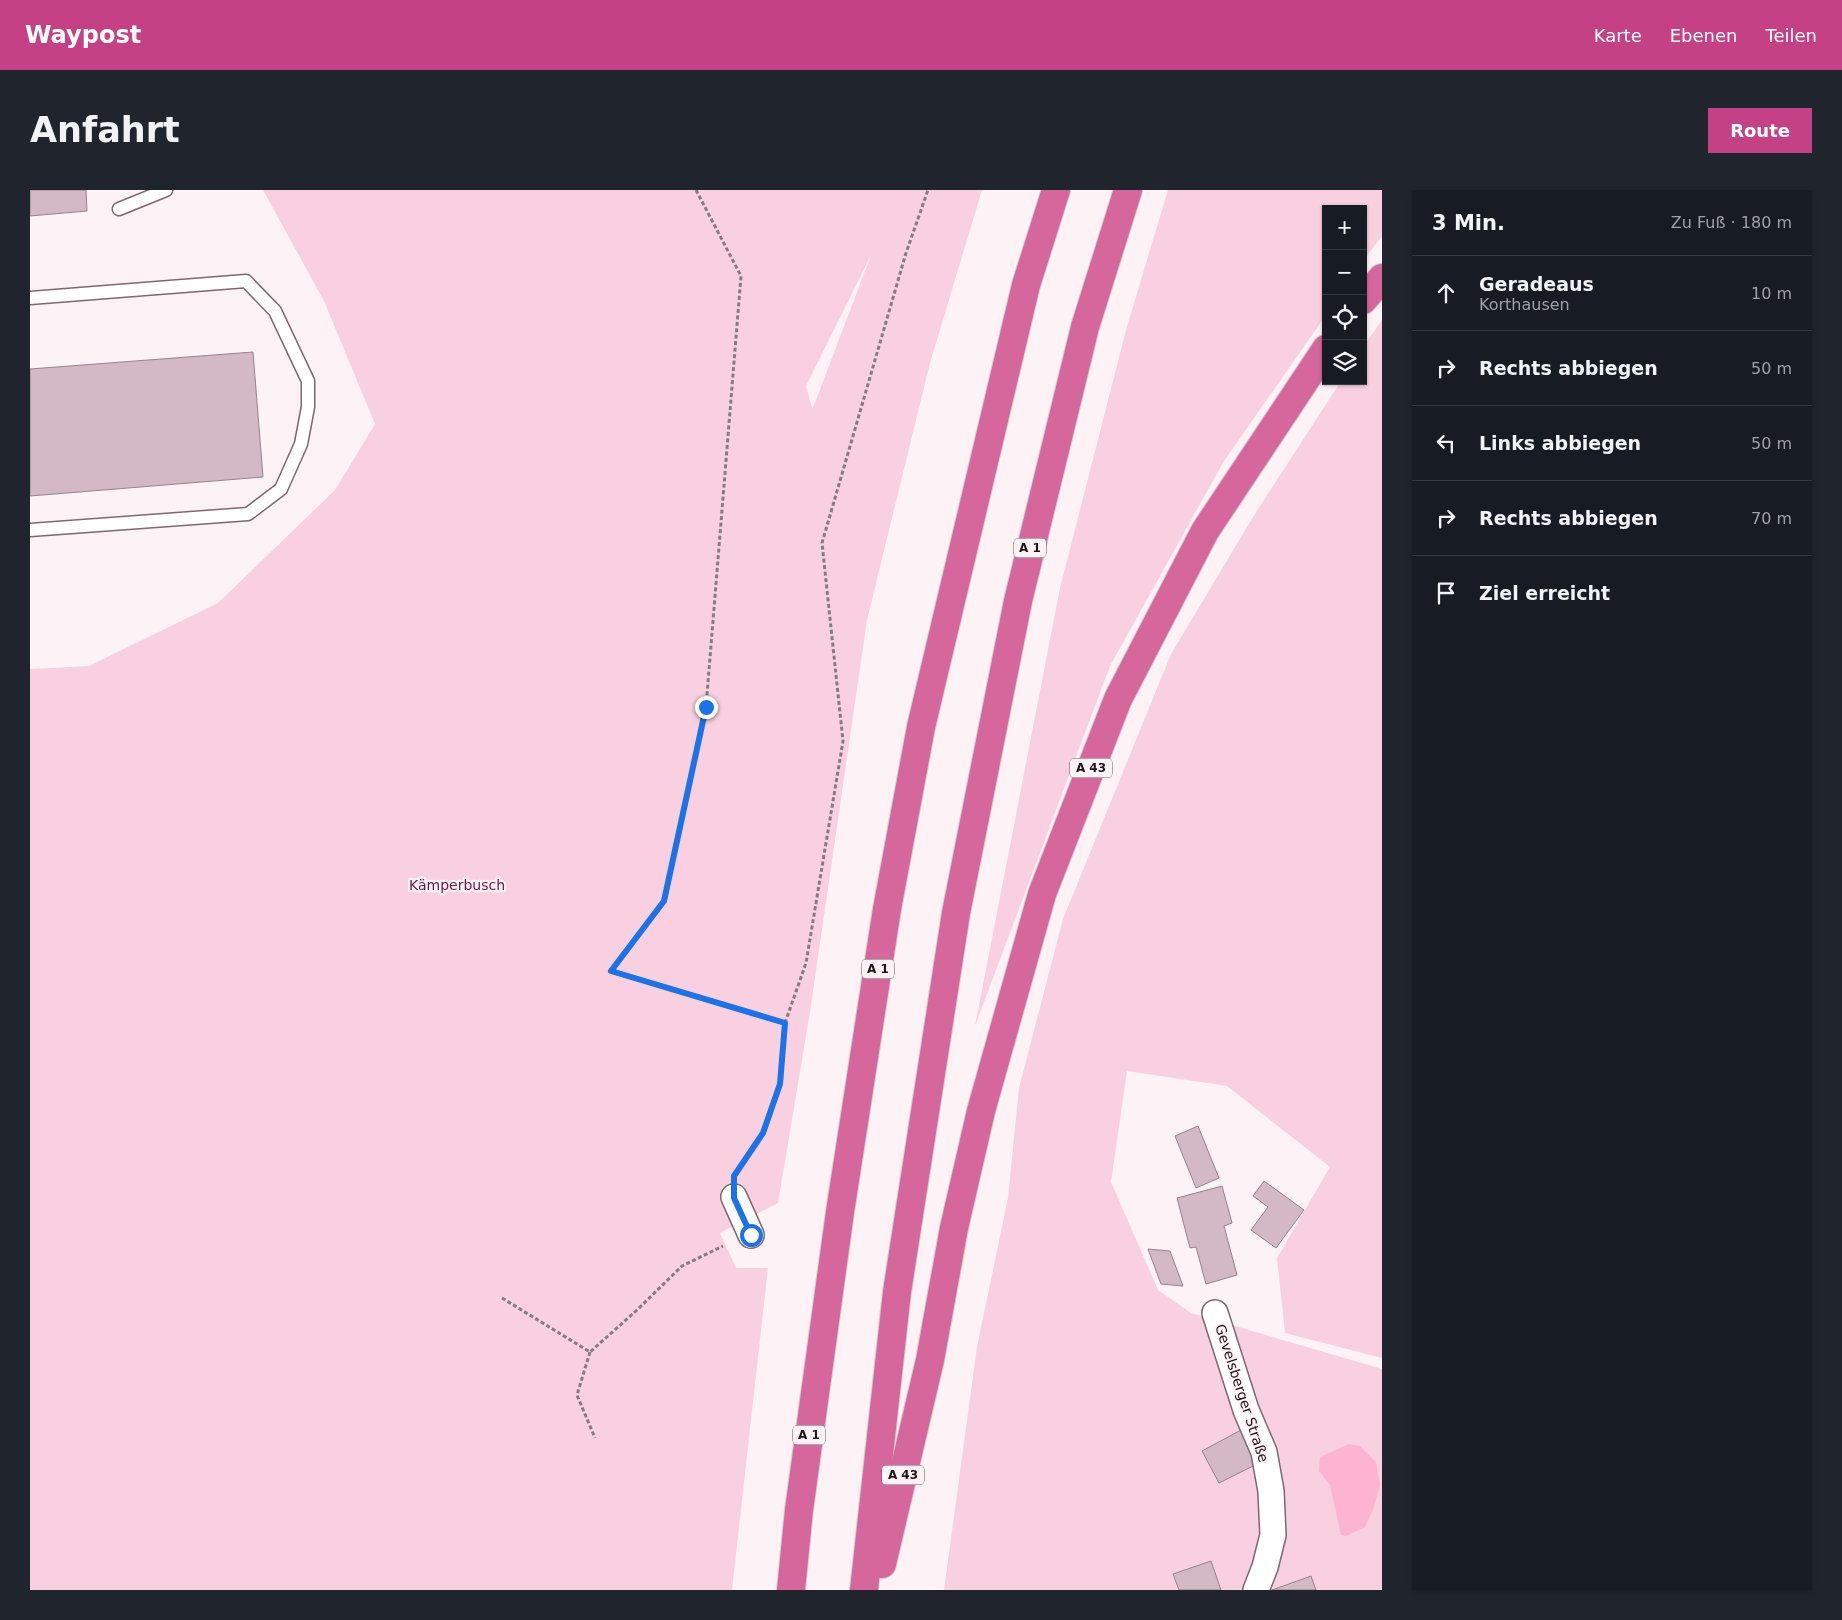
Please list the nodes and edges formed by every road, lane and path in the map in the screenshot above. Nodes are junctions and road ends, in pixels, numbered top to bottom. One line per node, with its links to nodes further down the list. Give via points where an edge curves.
1 (166, 190): 6 (lane)
2 (696, 190): 12 (path, via 742,276 706,707 664,901 611,971)
3 (928, 190): 12 (path, via 906,253 822,543 842,742 806,962)
4 (1056, 190): 20 (highway, A 1, via 1026,285 921,727 887,909 840,1212)
5 (1128, 190): 21 (highway, A 1, via 1085,327 1018,601 956,912 896,1292)
6 (118, 209)
7 (1382, 278): 8 (highway)
8 (1367, 295)
9 (30, 298): 11 (lane, via 246,281 275,311 296,353 308,382 308,407 301,444 281,489 248,514)
10 (1322, 355): 22 (highway, A 43, via 1205,531 1118,700 1042,894 980,1111 930,1360)
11 (30, 530)
12 (785, 1023): 13 (path, via 780,1084 763,1133 734,1176)
13 (734, 1198): 14 (street)
14 (751, 1235)
15 (723, 1246): 18 (path, via 682,1266)
16 (502, 1298): 18 (path)
17 (1215, 1313): 23 (street, Gevelsberger Straße, via 1246,1410 1264,1452 1271,1491 1273,1535)
18 (590, 1352): 19 (path, via 577,1395)
19 (595, 1438)
20 (791, 1590)
21 (864, 1590)
22 (876, 1590)
23 (1256, 1590)

